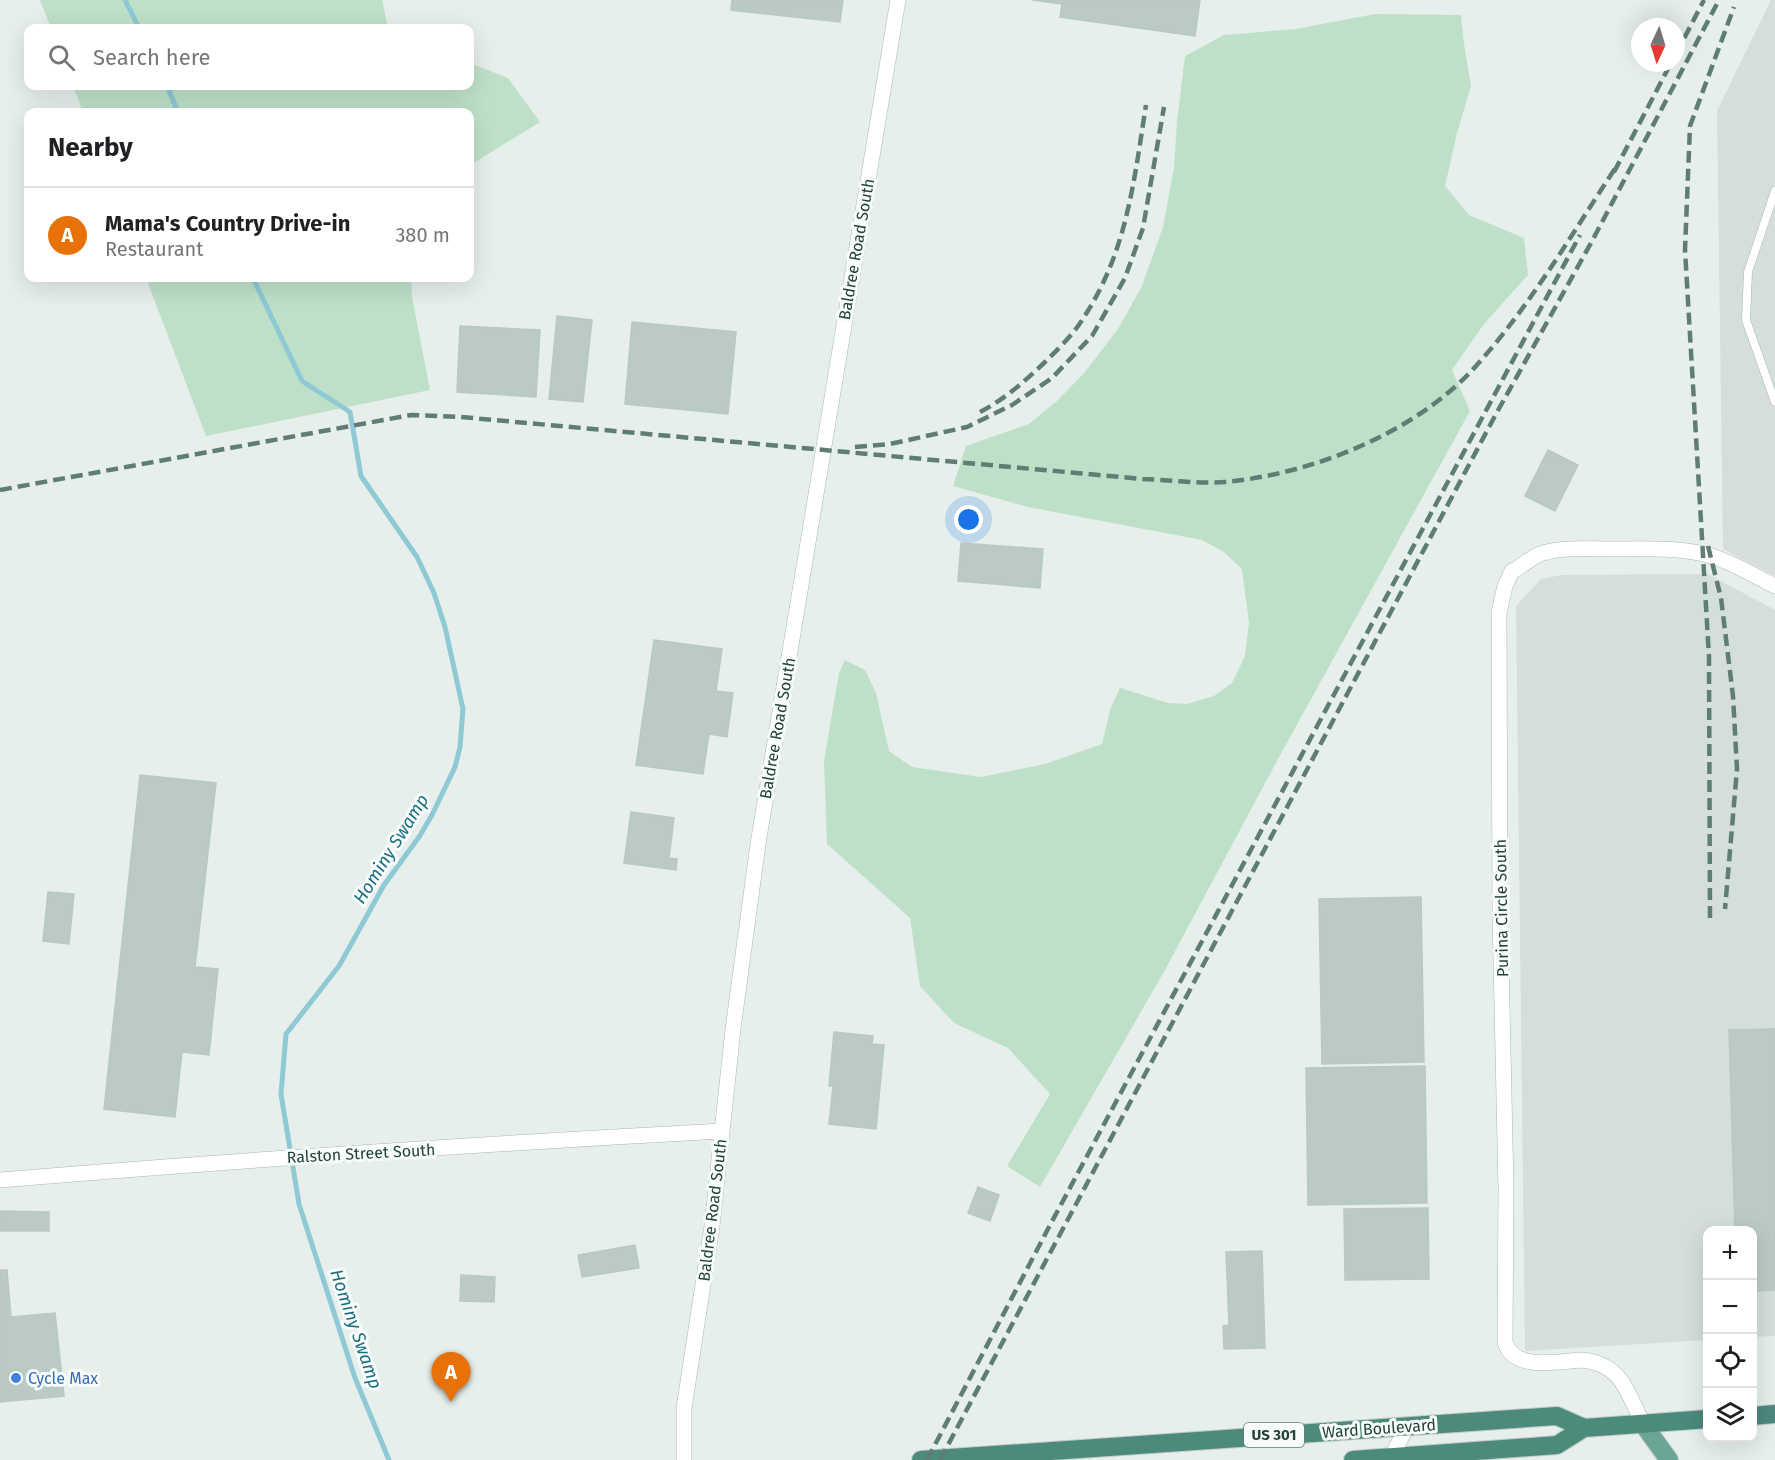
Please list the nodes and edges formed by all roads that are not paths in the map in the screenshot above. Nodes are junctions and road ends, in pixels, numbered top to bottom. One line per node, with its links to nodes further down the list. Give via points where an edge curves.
1 (898, 0): 5 (street, Baldree Road South, via 766,790)
2 (1775, 191): 3 (lane, via 1748,272 1746,320)
3 (1775, 402)
4 (1775, 586): 10 (street, Purina Circle South, via 1703,554 1669,549 1563,549 1534,556 1512,571 1499,614 1505,1342 1508,1350 1521,1360 1591,1361 1610,1368 1619,1376)
5 (722, 1131): 6 (street, Ralston Street South, via 256,1159); 14 (street, Baldree Road South, via 712,1226 684,1408)
6 (0, 1180)
7 (1775, 1414): 8 (highway)
8 (1757, 1416)
9 (1703, 1419): 10 (highway, Ward Boulevard)
10 (1643, 1424): 12 (highway, Ward Boulevard); 17 (main road)
11 (1407, 1426): 12 (highway, Ward Boulevard / US 301, via 1557,1416); 13 (street); 15 (highway, Ward Boulevard / US 301)
12 (1584, 1428): 13 (highway, Ward Boulevard, via 1557,1445)
13 (1391, 1459): 16 (highway, Ward Boulevard)
14 (684, 1460)
15 (921, 1460)
16 (1353, 1460)
17 (1669, 1460)

